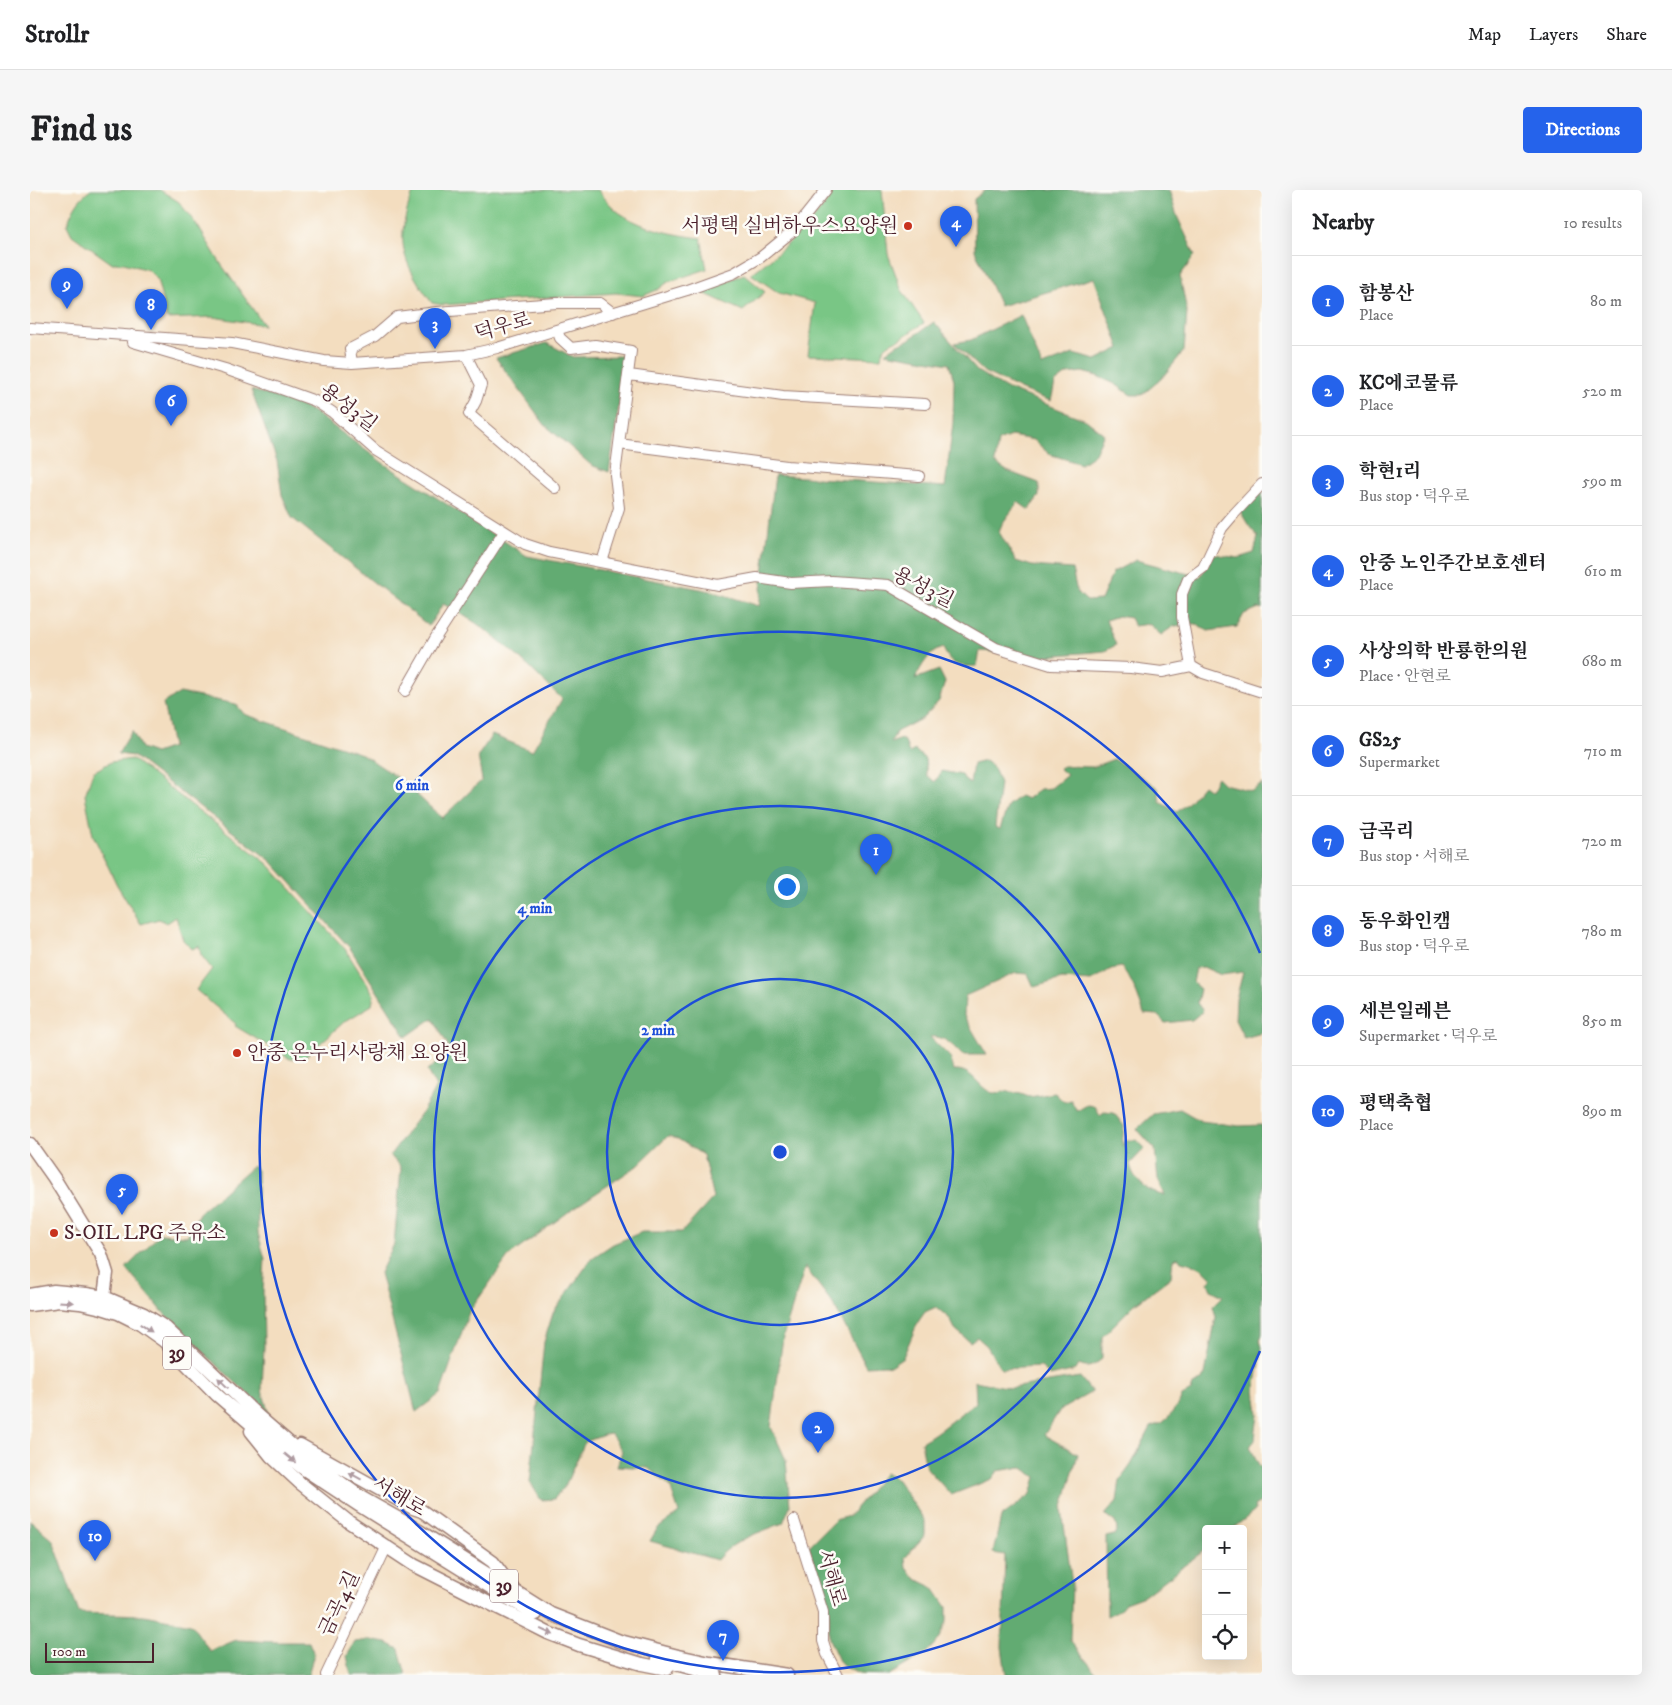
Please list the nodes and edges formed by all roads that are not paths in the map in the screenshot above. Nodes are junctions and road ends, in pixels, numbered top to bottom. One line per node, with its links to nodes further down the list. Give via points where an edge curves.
1 (826, 190): 2 (street, 덕우로, via 794,230 761,258 734,273)
2 (612, 313): 4 (street, 덕우로); 7 (street, via 600,303 557,303 397,318 375,336 350,349)
3 (30, 328): 5 (street, 덕우로)
4 (557, 330): 6 (street, 덕우로); 8 (street, via 560,338 571,348 595,345 631,351)
5 (132, 335): 7 (street, 덕우로, via 232,343 324,361); 14 (street, 용성3길, via 133,342 225,369 315,401 375,450)
6 (466, 356): 7 (street, 덕우로); 13 (street, via 481,385 468,414)
7 (352, 363)
8 (629, 375): 9 (street, via 783,396); 10 (street)
9 (925, 404)
10 (619, 444): 11 (street, via 787,466); 15 (street, via 615,475 619,508)
11 (920, 476)
12 (1262, 484): 16 (street, via 1222,528 1203,568 1188,579 1182,594 1182,617)
13 (554, 488)
14 (504, 532): 15 (street, 용성3길, via 549,552); 17 (street)
15 (602, 562): 16 (street, 용성3길, via 718,585 757,578 791,583 832,581 888,585 996,648 1051,665 1162,672)
16 (1191, 666): 18 (street)
17 (405, 691)
18 (1262, 692)
19 (30, 1144): 21 (main road, via 101,1254 107,1273)
20 (30, 1295): 21 (main road, 서해로 / 39, via 63,1291)
21 (103, 1302): 22 (main road, 서해로 / 39, one-way to 21, via 59,1301); 23 (main road, 서해로 / 39, one-way to 23, via 164,1341); 24 (main road, 서해로 / 39, one-way to 21, via 166,1328 144,1314)
22 (30, 1306)
23 (240, 1414): 26 (main road, via 254,1437 300,1483); 28 (main road, 서해로 / 39, one-way to 28, via 301,1467 548,1621 601,1642)
24 (278, 1433): 27 (main road, 서해로 / 39, via 362,1498); 27 (main road, one-way to 24, via 493,1562 430,1516)
25 (794, 1520): 32 (street, 서해로, via 823,1612 823,1641)
26 (386, 1548): 28 (main road, one-way to 28, via 548,1633 650,1666); 29 (street, 금곡4길)
27 (514, 1592): 31 (main road, 서해로 / 39, via 551,1614 620,1641 710,1663)
28 (694, 1670): 30 (main road, 서해로 / 39)
29 (326, 1675)
30 (716, 1675)
31 (787, 1675)
32 (838, 1675)

